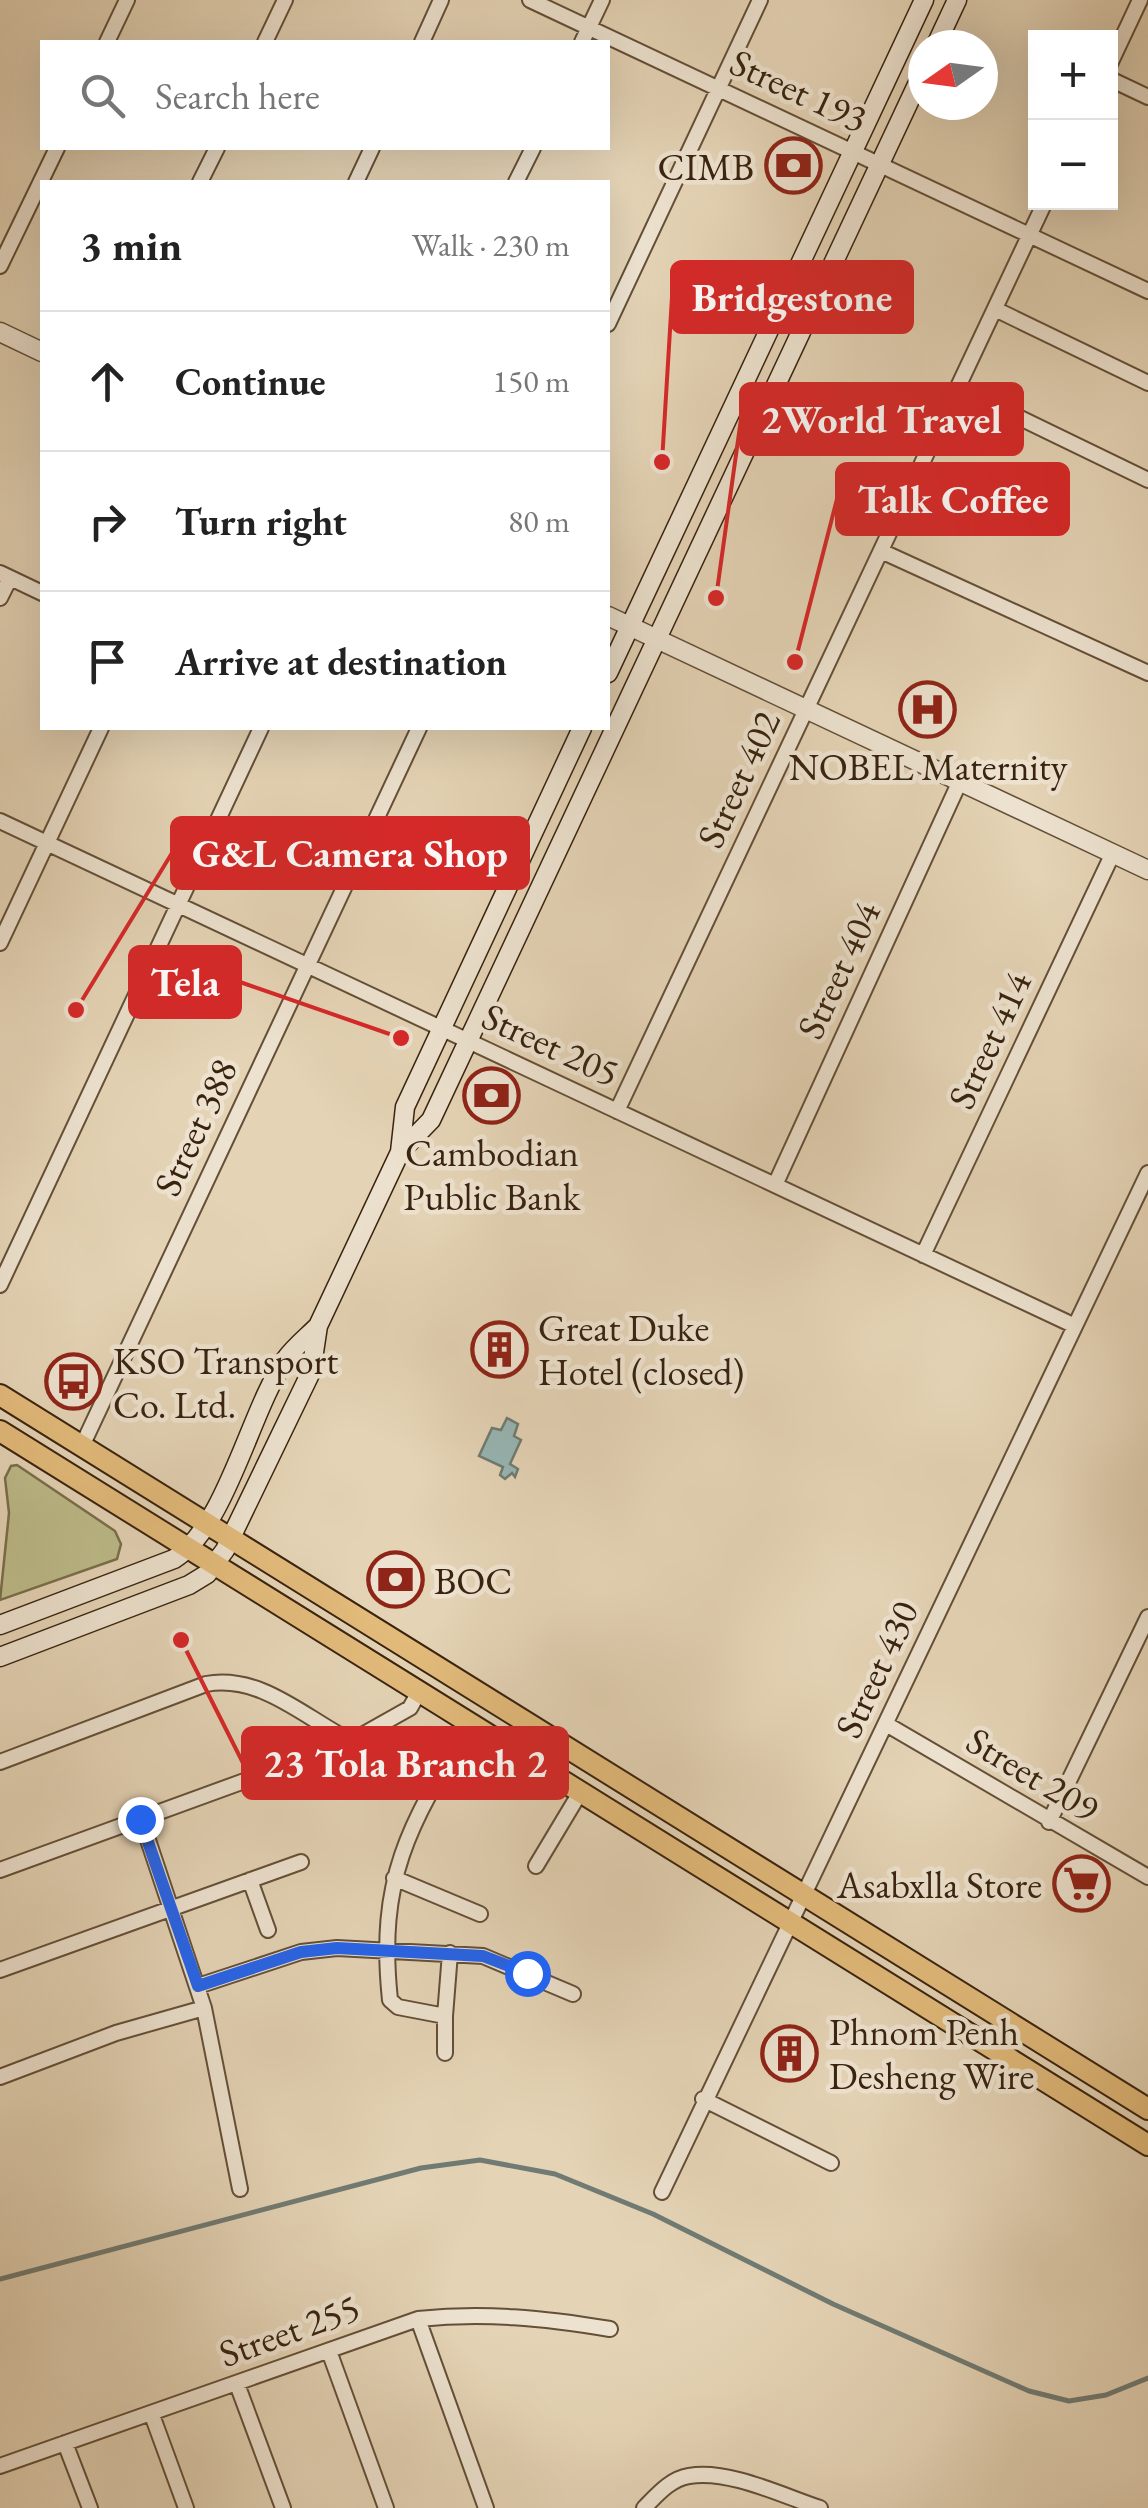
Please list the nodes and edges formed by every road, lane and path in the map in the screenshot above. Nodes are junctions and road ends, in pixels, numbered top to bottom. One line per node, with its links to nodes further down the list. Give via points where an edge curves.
1 (127, 0): 12 (street)
2 (284, 0): 13 (street)
3 (442, 0): 14 (street)
4 (530, 0): 10 (street, Street 193)
5 (602, 0): 10 (street)
6 (760, 0): 18 (street)
7 (924, 0): 25 (main road)
8 (957, 0): 11 (main road)
9 (1140, 0): 16 (street)
10 (589, 28): 15 (street); 18 (street, Street 193)
11 (943, 30)
12 (108, 40)
13 (266, 40)
14 (423, 40)
15 (583, 40)
16 (1118, 47)
17 (1118, 83): 19 (street)
18 (718, 88): 25 (street, Street 193); 37 (street)
19 (1148, 97)
20 (908, 104): 26 (main road)
21 (55, 150): 27 (street)
22 (215, 150): 28 (street)
23 (371, 150): 29 (street)
24 (532, 150): 30 (street)
25 (853, 151): 26 (street, Street 193); 48 (main road)
26 (880, 164): 33 (street, Street 193); 49 (main road)
27 (41, 180)
28 (201, 180)
29 (357, 180)
30 (517, 180)
31 (40, 182): 34 (street)
32 (1041, 210): 33 (street, Street 402)
33 (1030, 235): 35 (street, Street 193); 36 (street, Street 402)
34 (0, 266)
35 (1148, 292)
36 (995, 310): 40 (street); 41 (street, Street 402)
37 (610, 320)
38 (0, 332): 39 (main road)
39 (40, 351)
40 (1148, 383)
41 (958, 388): 42 (street); 43 (street, Street 402)
42 (1148, 480)
43 (881, 550): 51 (street); 52 (street, Street 402)
44 (5, 576): 45 (street); 46 (street)
45 (40, 592)
46 (0, 598)
47 (610, 617): 48 (main road)
48 (629, 626): 49 (main road); 50 (main road)
49 (656, 639): 52 (main road); 66 (main road)
50 (610, 668)
51 (1148, 673)
52 (806, 710): 57 (main road); 67 (street, Street 402)
53 (100, 730): 59 (street)
54 (260, 730): 62 (street)
55 (417, 730): 64 (street, Street 388)
56 (581, 730): 65 (main road)
57 (960, 782): 60 (main road); 70 (street, Street 404)
58 (0, 821): 59 (street, Street 205)
59 (46, 843): 62 (street, Street 205); 63 (street)
60 (1113, 853): 61 (main road); 71 (street, Street 414)
61 (1148, 870)
62 (178, 905): 64 (street, Street 205); 72 (street)
63 (0, 942)
64 (307, 965): 65 (street, Street 205); 77 (street, Street 388)
65 (440, 1028): 66 (street, Street 205); 68 (main road, via 406,1107)
66 (467, 1041): 67 (street, Street 205); 68 (main road, via 431,1120)
67 (617, 1111): 70 (street, Street 205)
68 (400, 1152): 73 (main road)
69 (1148, 1173): 74 (street, Street 430)
70 (774, 1185): 71 (street, Street 205)
71 (923, 1255): 74 (street, Street 205)
72 (0, 1285)
73 (318, 1326): 78 (main road, via 285,1360); 79 (main road, via 311,1372)
74 (1075, 1326): 88 (street, Street 430)
75 (0, 1395): 77 (main road)
76 (0, 1431): 80 (main road)
77 (82, 1446): 78 (main road)
78 (206, 1524): 79 (main road); 80 (main road)
79 (232, 1540): 81 (main road); 100 (main road)
80 (190, 1548): 81 (main road); 83 (main road)
81 (216, 1564): 85 (main road, via 188,1585); 86 (main road)
82 (1148, 1617): 84 (street)
83 (0, 1626)
84 (1142, 1645): 93 (street)
85 (0, 1657)
86 (420, 1692): 87 (main road); 89 (street, via 410,1708)
87 (470, 1722): 91 (main road); 97 (street, via 412,1821)
88 (886, 1724): 93 (street, Street 209); 100 (street, Street 430)
89 (346, 1744): 90 (street, via 248,1682 229,1680); 92 (street)
90 (0, 1762)
91 (580, 1791): 95 (street); 103 (main road)
92 (140, 1819): 96 (street); 101 (street)
93 (1049, 1822): 98 (street, Street 209)
94 (301, 1862): 99 (street)
95 (536, 1866)
96 (0, 1870)
97 (394, 1878): 102 (street); 105 (street)
98 (1148, 1878)
99 (250, 1880): 101 (street); 104 (street)
100 (804, 1896): 103 (street, Street 430); 115 (main road)
101 (171, 1908): 107 (street); 108 (street)
102 (480, 1914)
103 (790, 1922): 114 (street, Street 430); 116 (main road)
104 (268, 1930)
105 (385, 1951): 106 (street); 108 (street, via 301,1952); 111 (street, via 393,2004)
106 (450, 1953): 109 (street, via 504,1963); 111 (street)
107 (0, 1970)
108 (198, 1986): 110 (street)
109 (574, 1994)
110 (204, 2008): 113 (street); 120 (street)
111 (445, 2016): 112 (street)
112 (446, 2054)
113 (0, 2078)
114 (703, 2098): 119 (street); 121 (street, Street 430)
115 (1148, 2108)
116 (1124, 2130): 117 (main road); 118 (main road)
117 (1148, 2145)
118 (1148, 2158)
119 (831, 2162)
120 (240, 2190)
121 (662, 2192)
122 (418, 2319): 123 (street, Street 255, via 492,2314); 124 (street, Street 255); 134 (street)
123 (610, 2329)
124 (329, 2351): 125 (street, Street 255); 133 (street)
125 (237, 2384): 126 (street, Street 255); 132 (street)
126 (152, 2415): 127 (street, Street 255); 131 (street)
127 (66, 2442): 128 (street, Street 255); 130 (street)
128 (0, 2466)
129 (810, 2507): 135 (street, via 720,2478 688,2476)
130 (90, 2508)
131 (186, 2508)
132 (283, 2508)
133 (386, 2508)
134 (486, 2508)
135 (644, 2508)

